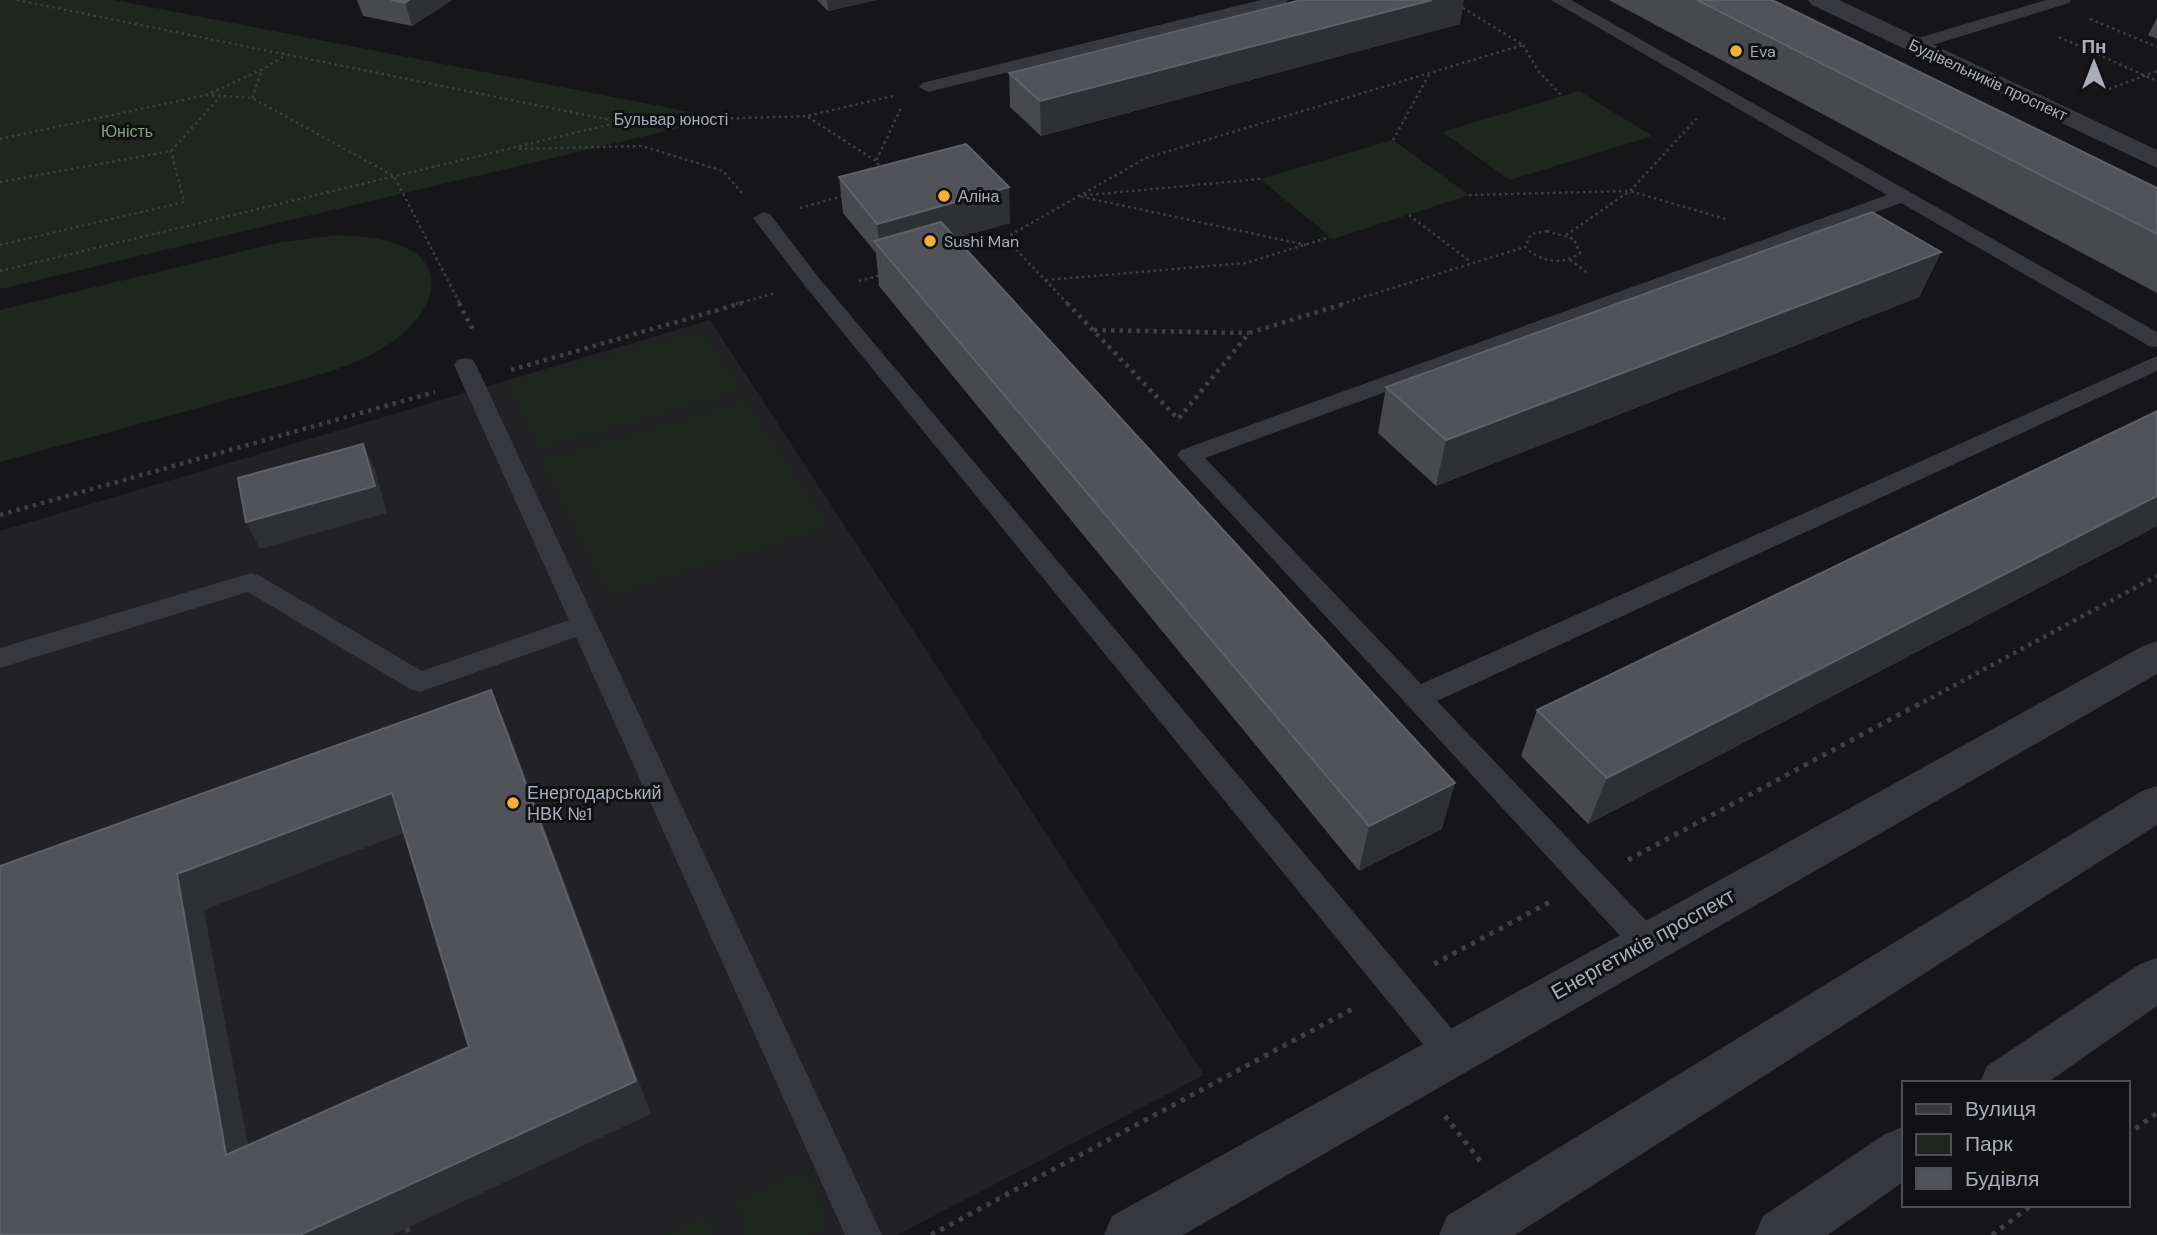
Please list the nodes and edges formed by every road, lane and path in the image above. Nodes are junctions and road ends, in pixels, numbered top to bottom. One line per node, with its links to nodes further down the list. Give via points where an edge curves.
1 (17, 0): 11 (path, Бульвар юності)
2 (1280, 0): 15 (lane)
3 (1450, 0): 8 (path)
4 (1559, 0): 18 (lane)
5 (1820, 0): 9 (street, Будівельників проспект)
6 (2063, 0): 9 (lane)
7 (2081, 15): 10 (path)
8 (1523, 45): 14 (path); 21 (path, via 1539,72)
9 (1914, 45): 29 (street, Будівельників проспект)
10 (2157, 47)
11 (287, 55): 12 (path); 24 (path, Бульвар юності)
12 (263, 69): 19 (path); 22 (path)
13 (2157, 71): 16 (path)
14 (1430, 73): 26 (path); 38 (path, via 1146,158)
15 (928, 88): 17 (path, Бульвар юності)
16 (2109, 89)
17 (908, 92): 23 (path, Бульвар юності); 30 (path)
18 (1721, 92): 35 (path); 39 (lane)
19 (206, 95): 20 (path); 25 (path)
20 (221, 96): 22 (path); 28 (path)
21 (1562, 96)
22 (253, 99): 32 (path)
23 (807, 116): 24 (path, Бульвар юності); 30 (path)
24 (620, 122): 27 (path)
25 (0, 139)
26 (1393, 140)
27 (508, 149): 32 (path); 41 (path, via 642,146 723,171)
28 (171, 151): 34 (path); 47 (path, via 184,202)
29 (2157, 160)
30 (876, 161): 31 (path)
31 (883, 172)
32 (394, 176): 51 (path); 59 (path)
33 (1259, 179): 38 (path)
34 (0, 182)
35 (1630, 191): 37 (path); 42 (path); 44 (path)
36 (852, 194): 41 (path)
37 (1469, 195)
38 (1079, 196): 45 (path); 46 (path)
39 (1902, 196): 44 (lane); 57 (lane)
40 (1409, 215): 50 (path)
41 (763, 218): 54 (lane)
42 (1566, 235): 48 (path, via 1539,232 1527,238); 48 (path, via 1581,248 1570,260 1543,260)
43 (1330, 237): 46 (path)
44 (1787, 237): 61 (lane)
45 (1005, 238): 49 (path); 53 (path)
46 (1306, 244): 53 (path, via 1246,262)
47 (0, 245)
48 (1525, 247): 50 (path)
49 (953, 254)
50 (1472, 262): 56 (path)
51 (0, 271)
52 (887, 273): 54 (path)
53 (1045, 280): 55 (path)
54 (817, 287): 59 (path); 72 (lane)
55 (1093, 330): 56 (path); 60 (path)
56 (1249, 333): 60 (path)
57 (2157, 341)
58 (2157, 363): 67 (lane)
59 (477, 374): 62 (path); 64 (lane)
60 (1178, 419): 61 (path)
61 (1207, 449): 67 (lane, via 1189,456)
62 (0, 514)
63 (2157, 576): 69 (path)
64 (582, 625): 66 (lane, via 420,682 251,582); 80 (lane)
65 (2157, 656): 70 (street, Енергетиків проспект)
66 (0, 658)
67 (1416, 698): 69 (lane)
68 (2157, 803): 78 (street)
69 (1588, 881): 70 (lane); 72 (path)
70 (1646, 943): 73 (street, Енергетиків проспект)
71 (2157, 979): 74 (street)
72 (1395, 985): 73 (lane)
73 (1432, 1063): 78 (path); 81 (path, via 1359,1005); 82 (street, Енергетиків проспект)
74 (2008, 1081)
75 (2157, 1113): 76 (path)
76 (2129, 1134)
77 (1902, 1153): 84 (street)
78 (1514, 1205): 83 (street)
79 (2029, 1207): 85 (path)
80 (864, 1235)
81 (931, 1235)
82 (1130, 1235)
83 (1466, 1235)
84 (1782, 1235)
85 (1992, 1235)

